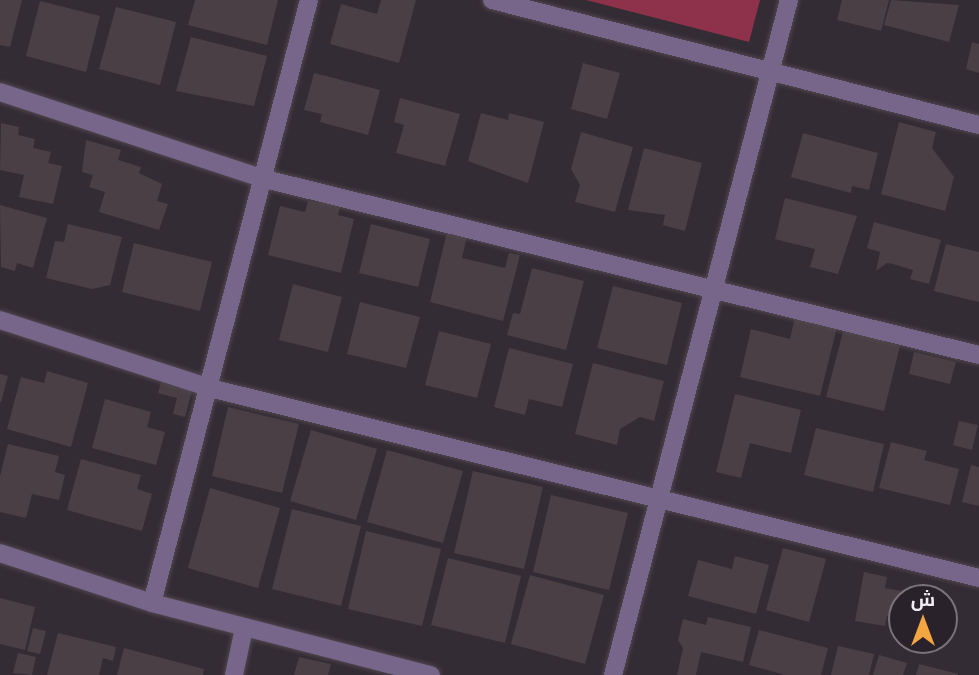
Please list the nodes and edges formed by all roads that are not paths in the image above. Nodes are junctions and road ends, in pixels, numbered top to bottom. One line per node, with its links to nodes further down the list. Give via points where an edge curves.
1 (309, 0): 7 (street)
2 (492, 0): 4 (street)
3 (789, 0): 4 (street)
4 (770, 72): 6 (street); 8 (street)
5 (0, 92): 7 (street)
6 (979, 125)
7 (265, 179): 8 (street); 11 (street)
8 (713, 291): 10 (street); 12 (street)
9 (0, 320): 11 (street)
10 (979, 355)
11 (210, 388): 12 (street); 15 (street)
12 (657, 500): 14 (street); 19 (street)
13 (0, 553): 15 (street)
14 (979, 578)
15 (152, 603): 16 (street)
16 (244, 628): 17 (street); 18 (street)
17 (234, 675)
18 (431, 675)
19 (613, 675)

